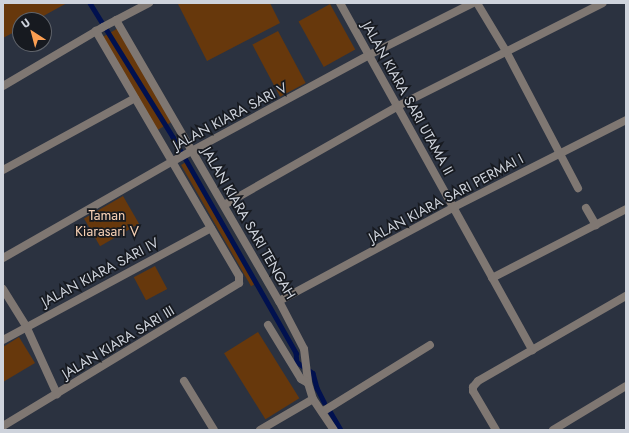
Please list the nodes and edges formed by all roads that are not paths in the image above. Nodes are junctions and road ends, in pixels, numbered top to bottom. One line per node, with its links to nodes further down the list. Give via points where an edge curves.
1 (149, 3): 6 (street)
2 (340, 3): 8 (street, JALAN KIARA SARI UTAMA II)
3 (473, 3): 8 (street, JALAN KIARA SARI V)
4 (477, 3): 7 (street)
5 (603, 3): 7 (street)
6 (106, 25): 9 (street); 10 (street, JALAN KIARA SARI TENGAH); 14 (street, JALAN KIARA SARI TENGAH)
7 (506, 51): 11 (street); 13 (street)
8 (369, 55): 11 (street, JALAN KIARA SARI UTAMA II); 14 (street, JALAN KIARA SARI V)
9 (3, 86)
10 (135, 98): 14 (street, JALAN KIARA SARI TENGAH); 15 (street)
11 (398, 106): 17 (street); 18 (street, JALAN KIARA SARI UTAMA II)
12 (626, 120): 13 (street, JALAN KIARA SARI PERMAI I)
13 (561, 152): 16 (street); 18 (street, JALAN KIARA SARI PERMAI I)
14 (182, 156): 17 (street, JALAN KIARA SARI TENGAH); 22 (street, JALAN KIARA SARI TENGAH); 23 (street, JALAN KIARA SARI V)
15 (3, 170)
16 (578, 188)
17 (224, 205): 28 (street, JALAN KIARA SARI TENGAH)
18 (454, 207): 25 (street, JALAN KIARA SARI UTAMA II); 28 (street, JALAN KIARA SARI PERMAI I)
19 (586, 208): 21 (street)
20 (626, 209): 21 (street)
21 (596, 225): 25 (street)
22 (210, 228): 24 (street, JALAN KIARA SARI TENGAH); 30 (street, JALAN KIARA SARI IV)
23 (3, 258)
24 (239, 276): 37 (street, JALAN KIARA SARI III, via 237,286)
25 (492, 278): 33 (street, JALAN KIARA SARI UTAMA II)
26 (3, 289): 30 (street)
27 (626, 296): 33 (street)
28 (279, 301): 35 (street, JALAN KIARA SARI TENGAH, via 304,349)
29 (268, 325): 35 (street, via 301,379)
30 (26, 326): 31 (street, JALAN KIARA SARI IV); 37 (street)
31 (3, 340)
32 (430, 345): 39 (street)
33 (532, 350): 44 (street, via 473,387)
34 (184, 381): 41 (street)
35 (308, 383): 38 (street, JALAN KIARA SARI TENGAH)
36 (626, 386): 45 (street)
37 (57, 394): 40 (street, JALAN KIARA SARI III)
38 (313, 399): 39 (street, JALAN KIARA SARI TENGAH); 42 (street)
39 (322, 412): 43 (street, JALAN KIARA SARI TENGAH)
40 (3, 426)
41 (214, 430)
42 (260, 430)
43 (334, 430)
44 (496, 430)
45 (552, 430)

